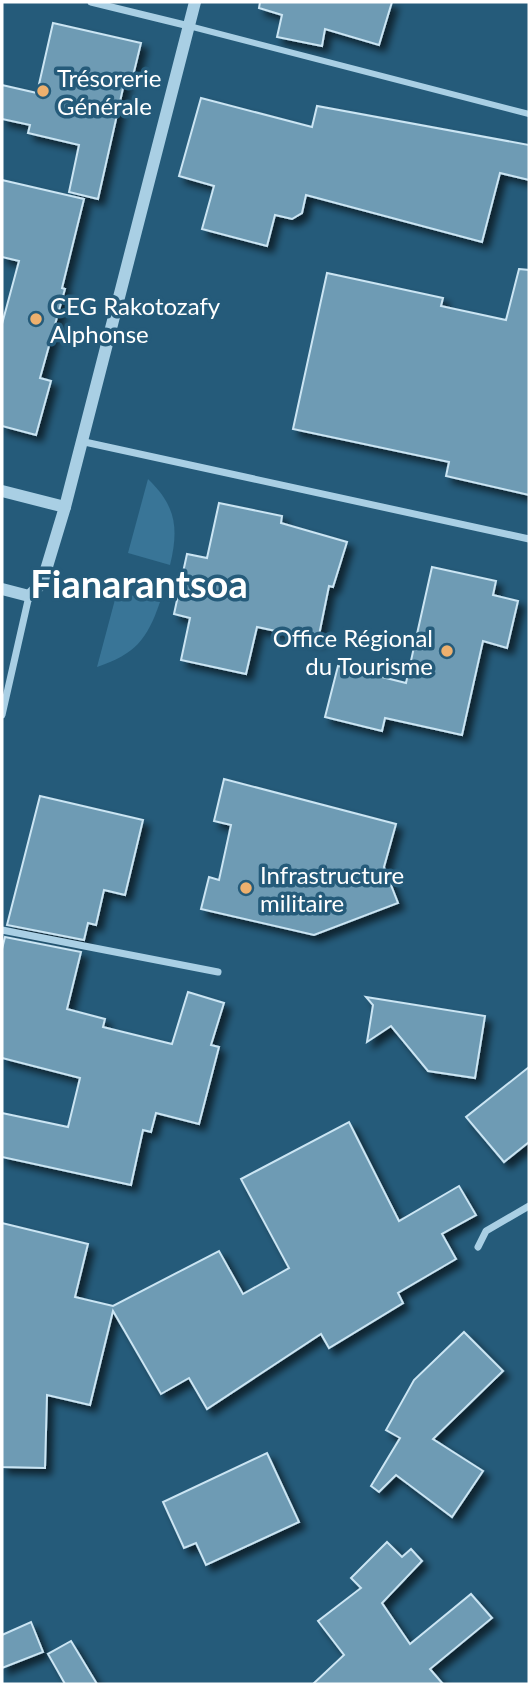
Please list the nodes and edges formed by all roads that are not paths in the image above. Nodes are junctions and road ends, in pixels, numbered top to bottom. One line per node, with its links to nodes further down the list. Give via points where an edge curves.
1 (91, 2): 3 (street)
2 (195, 2): 3 (street)
3 (189, 26): 4 (street); 5 (street)
4 (529, 114)
5 (80, 441): 7 (street); 8 (street)
6 (2, 491): 7 (street)
7 (65, 507): 10 (street, via 42,583)
8 (529, 539)
9 (2, 589): 10 (street)
10 (29, 596): 11 (street)
11 (2, 715)
12 (2, 930): 13 (street)
13 (218, 972)
14 (529, 1206): 15 (street, via 486,1231)
15 (478, 1247)

